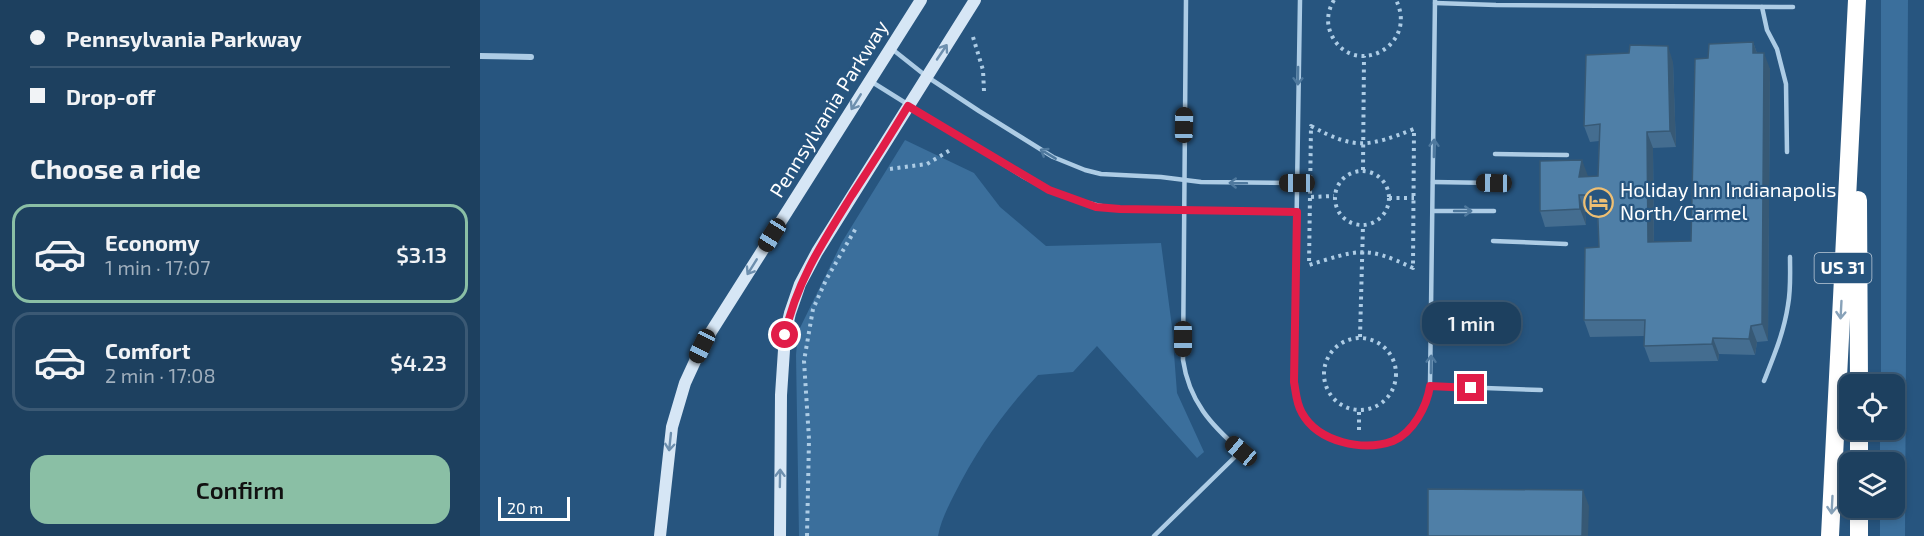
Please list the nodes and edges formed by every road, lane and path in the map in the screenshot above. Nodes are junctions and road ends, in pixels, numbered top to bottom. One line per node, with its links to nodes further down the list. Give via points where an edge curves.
1 (921, 0): 12 (main road, Pennsylvania Parkway)
2 (975, 0): 16 (main road, one-way to 2)
3 (1185, 0): 27 (lane)
4 (1300, 0): 29 (lane, one-way to 29)
5 (1334, 0): 14 (path, via 1328,19 1335,41 1343,49)
6 (1396, 0): 14 (path, via 1401,26 1396,38 1388,48)
7 (1857, 0): 46 (highway); 57 (highway, US 31, one-way to 57)
8 (1435, 2): 9 (lane); 28 (lane, one-way to 8)
9 (1762, 7): 10 (lane); 22 (lane, via 1786,84)
10 (1793, 7)
11 (978, 28): 18 (path, via 973,38 980,55)
12 (891, 48): 16 (lane); 17 (main road, Pennsylvania Parkway)
13 (480, 56): 15 (street)
14 (1364, 56): 20 (path)
15 (531, 57)
16 (926, 76): 19 (main road); 27 (lane, one-way to 16, via 1101,174 1069,165)
17 (870, 81): 19 (lane); 53 (main road, Pennsylvania Parkway, one-way to 53, via 702,346 672,427)
18 (984, 91)
19 (908, 106): 35 (lane, via 1049,190 1096,207); 54 (main road, one-way to 19, via 782,395 790,312 817,252)
20 (1363, 144): 25 (path); 32 (path, via 1311,126); 34 (path, via 1414,129)
21 (957, 145): 26 (path, via 927,164 890,168)
22 (1787, 152)
23 (1496, 154): 24 (lane)
24 (1567, 155)
25 (1363, 170): 31 (path, via 1346,175); 33 (path, via 1385,182)
26 (885, 179)
27 (1183, 180): 29 (lane, one-way to 27); 35 (lane)
28 (1433, 182): 30 (lane); 36 (lane)
29 (1297, 183): 38 (lane)
30 (1494, 183)
31 (1334, 196): 32 (path); 40 (path, via 1347,221)
32 (1310, 197): 43 (path, via 1309,265)
33 (1389, 198): 34 (path); 40 (path, via 1382,217)
34 (1413, 198): 43 (path, via 1413,268)
35 (1182, 210): 38 (lane); 56 (lane, via 1185,378 1200,409 1241,451)
36 (1433, 211): 37 (lane, one-way to 37); 48 (lane, one-way to 36)
37 (1494, 211)
38 (1297, 212): 51 (lane, via 1296,399 1302,413 1327,436)
39 (861, 219): 55 (path, via 813,309 804,361 809,439)
40 (1363, 225): 43 (path)
41 (1493, 241): 42 (lane)
42 (1566, 244)
43 (1362, 251): 45 (path)
44 (1790, 257): 47 (lane, via 1789,303 1782,336)
45 (1360, 337): 50 (path, via 1338,344 1330,353 1323,376 1332,398); 50 (path, via 1383,345 1393,360 1396,378 1386,400 1376,407)
46 (1859, 374)
47 (1764, 381)
48 (1430, 386): 49 (lane); 51 (lane, via 1423,411 1395,440)
49 (1541, 390)
50 (1359, 410): 51 (path)
51 (1358, 444)
52 (1859, 518): 58 (highway)
53 (660, 536)
54 (780, 536)
55 (807, 536)
56 (1154, 536)
57 (1830, 536)
58 (1859, 536)

